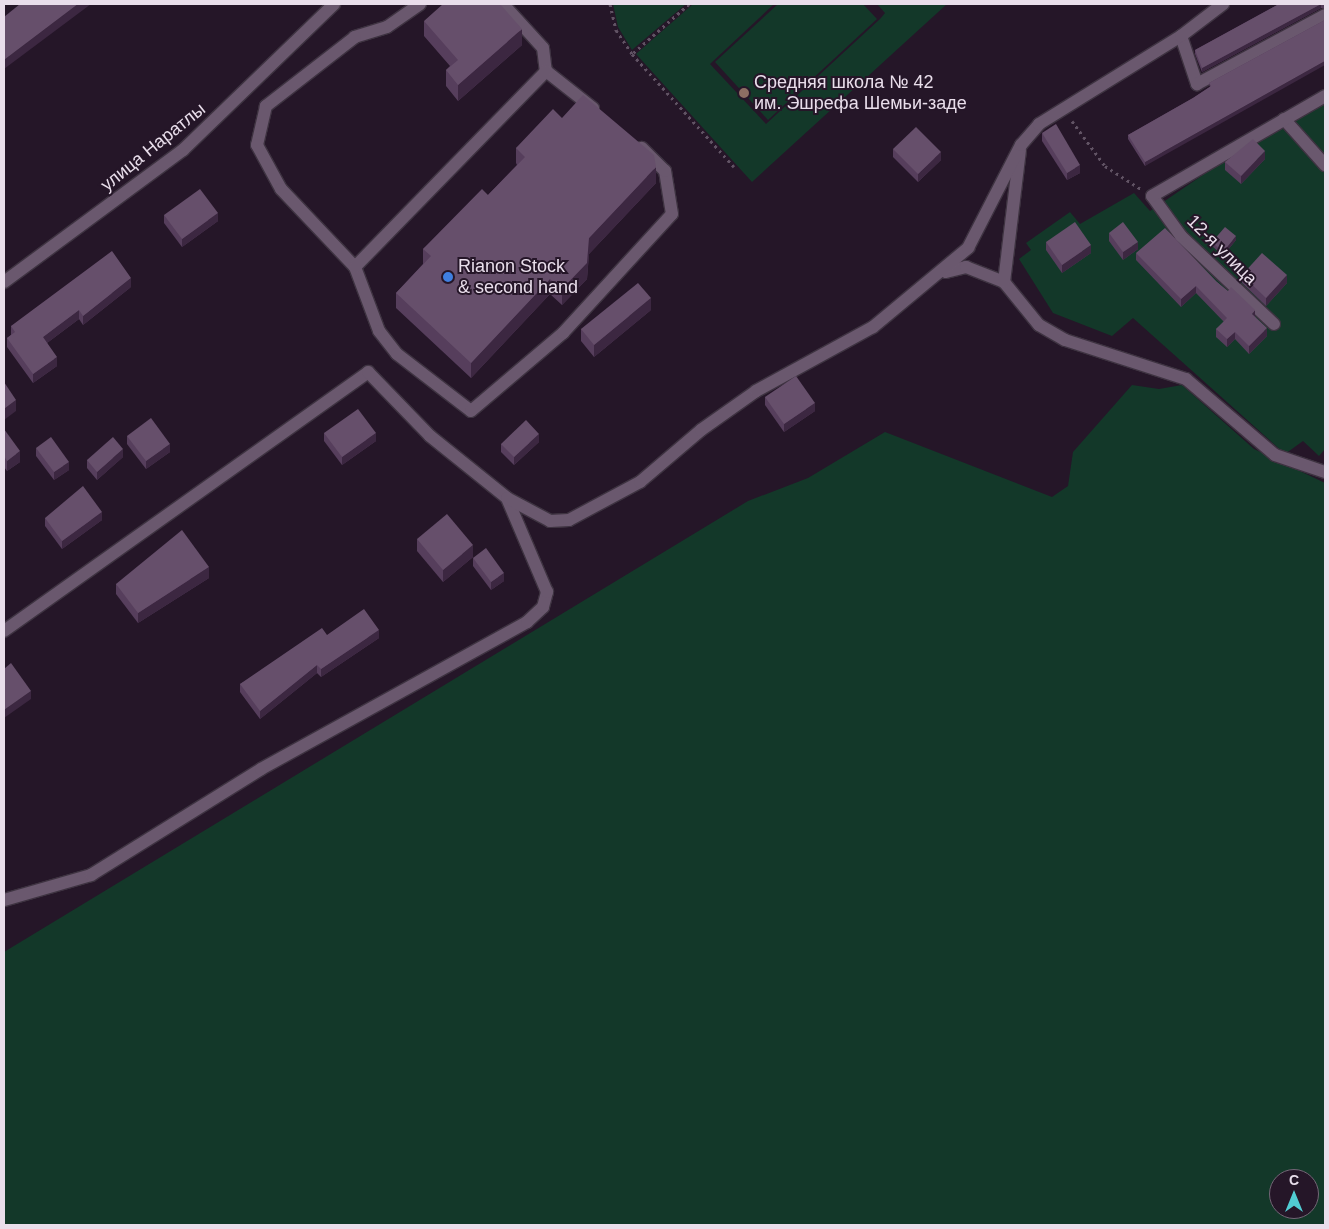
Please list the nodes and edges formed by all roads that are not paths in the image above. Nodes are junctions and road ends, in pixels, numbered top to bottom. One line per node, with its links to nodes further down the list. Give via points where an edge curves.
1 (334, 4): 17 (street, улица Наратлы, via 183,150)
2 (420, 4): 15 (street, via 387,27 355,37 278,96 266,106 257,131 264,161 281,189)
3 (503, 4): 8 (street, via 543,48)
4 (1222, 4): 5 (street)
5 (1209, 7): 7 (street)
6 (1325, 15): 7 (street, via 1197,84)
7 (1180, 36): 13 (street, via 1039,124)
8 (546, 71): 11 (street); 15 (street)
9 (1325, 96): 10 (street)
10 (1284, 119): 14 (street); 19 (street, 12-я улица, via 1152,196 1181,236)
11 (607, 120)
12 (629, 138): 15 (street, via 665,171 672,214 563,333 471,410 397,354 379,331)
13 (1021, 145): 16 (street, via 968,248); 18 (street)
14 (1325, 165)
15 (355, 267)
16 (944, 272): 18 (street, via 966,267); 21 (street, via 873,328 756,391 701,430 640,482 568,520 550,521)
17 (4, 282)
18 (1004, 282): 20 (street, via 1039,325 1065,340 1186,379 1275,455)
19 (1274, 324)
20 (1325, 472)
21 (508, 498): 22 (street, via 430,436 368,372); 23 (street, via 547,592 543,607 527,622 261,769 91,875)
22 (4, 631)
23 (4, 900)

